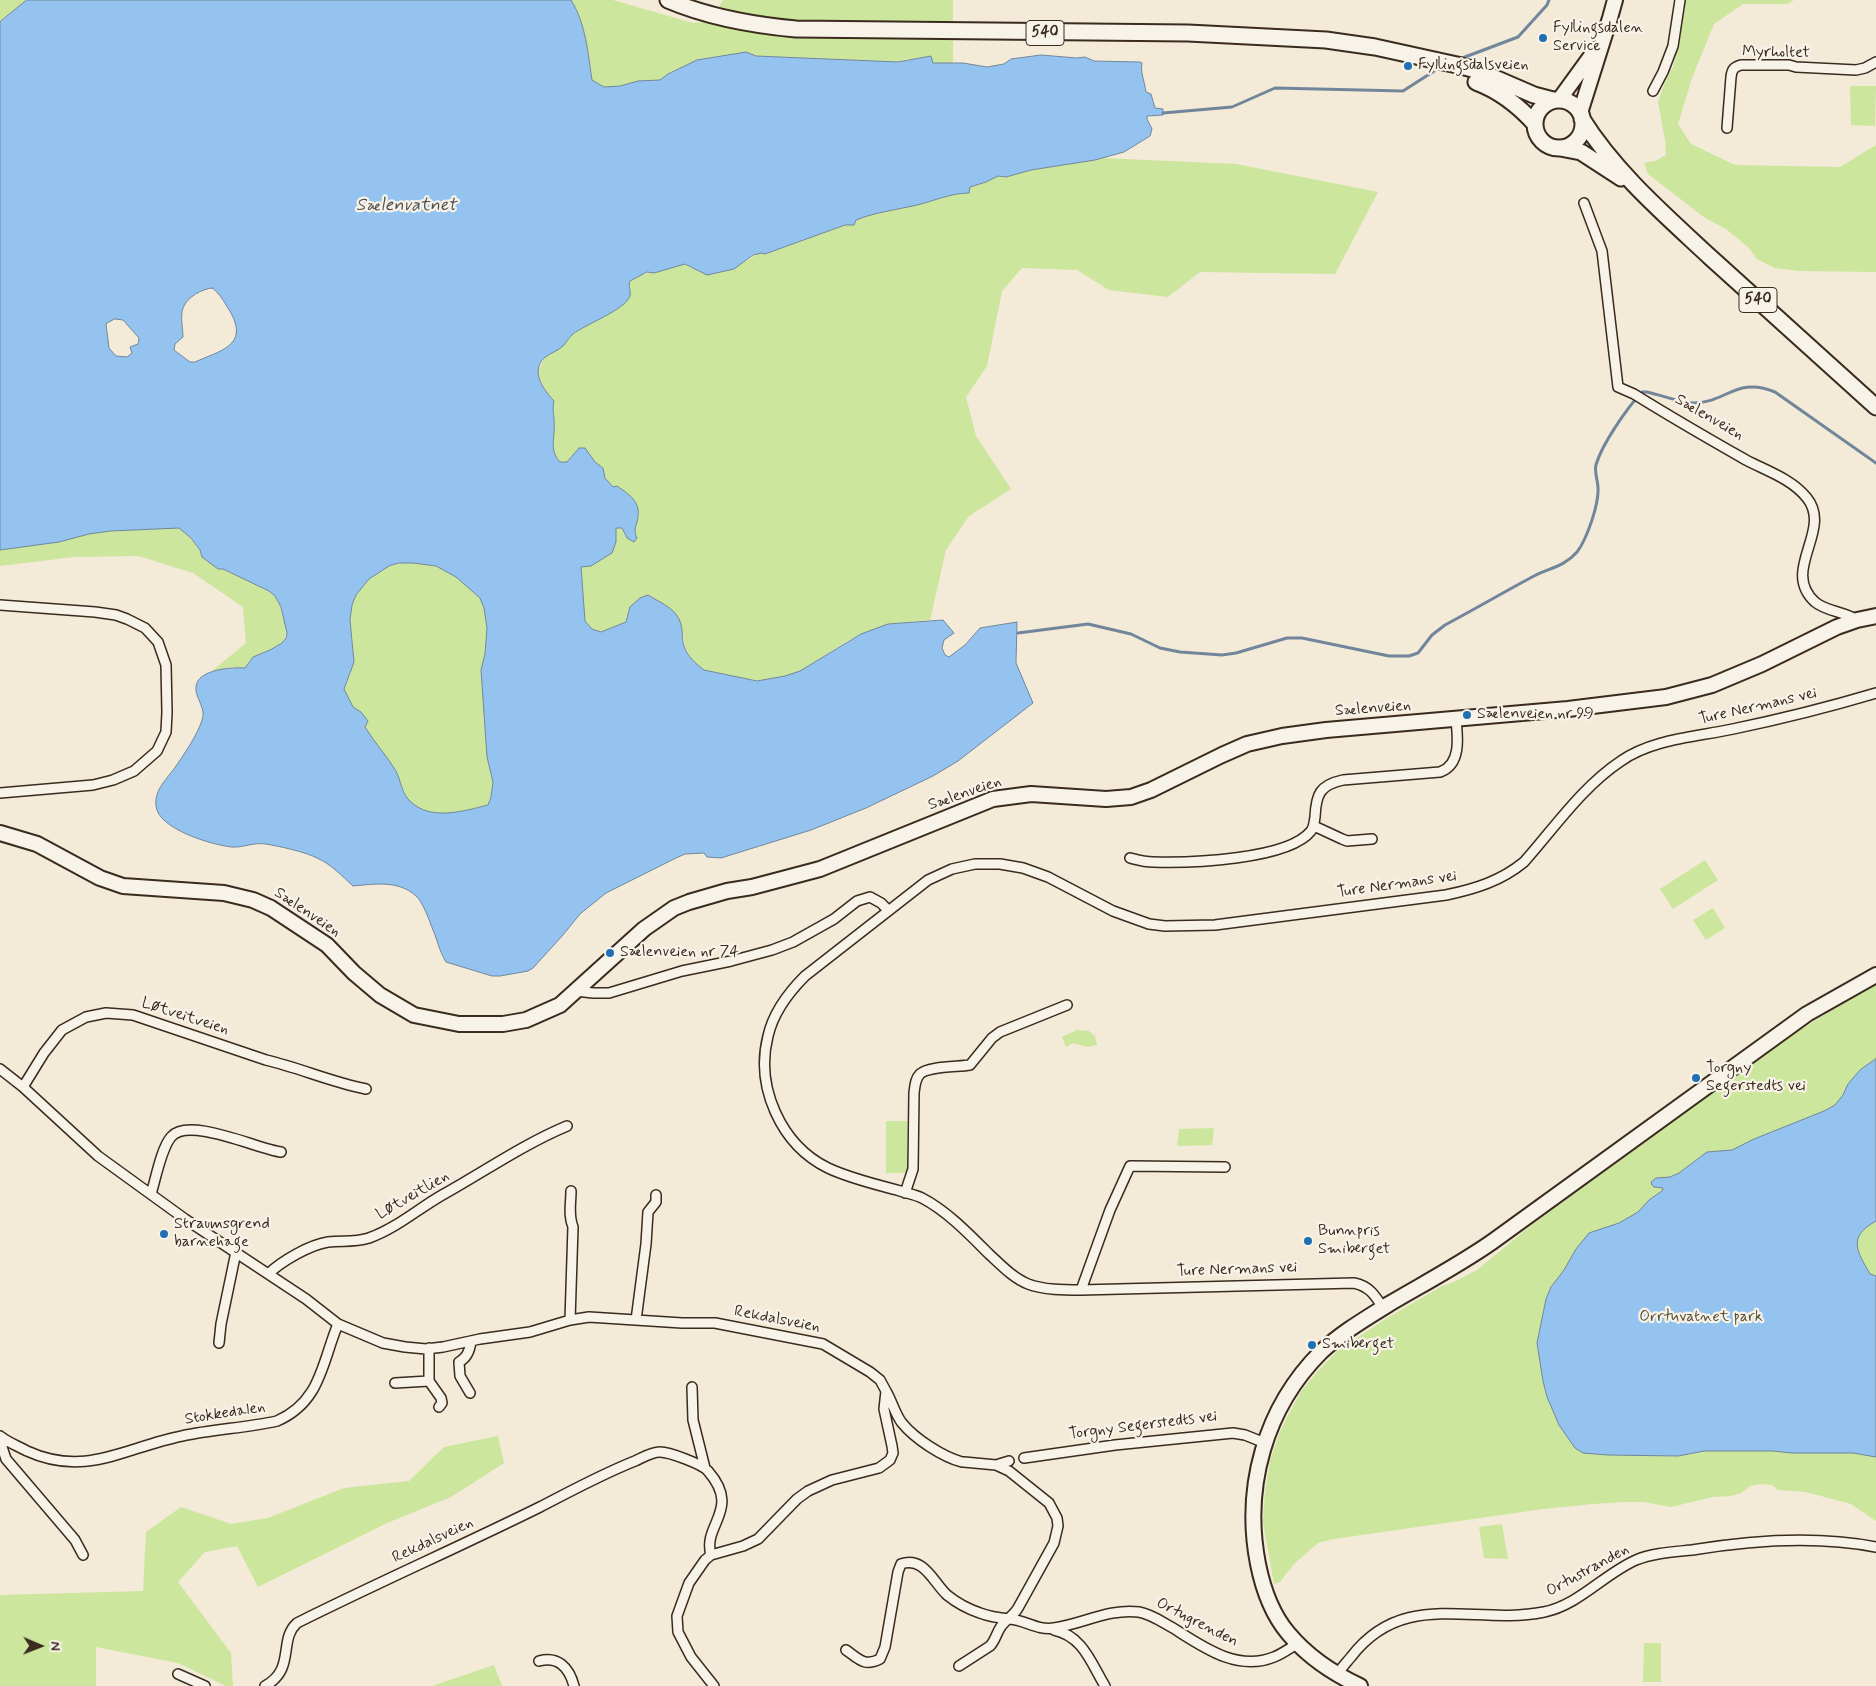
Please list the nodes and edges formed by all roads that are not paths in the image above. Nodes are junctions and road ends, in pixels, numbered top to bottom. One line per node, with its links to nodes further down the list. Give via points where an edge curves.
1 (668, 0): 5 (main road, 540, via 743,23 796,30 1241,35 1350,43)
2 (1614, 0): 4 (street)
3 (1680, 0): 7 (street, via 1673,46)
4 (1601, 42): 8 (street); 9 (street)
5 (1425, 58): 8 (main road, 540, via 1476,70 1520,90); 10 (main road, 540, via 1505,96)
6 (1876, 62): 11 (street, Myrholtet, via 1856,70 1789,65 1735,67 1732,69)
7 (1653, 91)
8 (1556, 100): 9 (main road, 540, via 1570,103); 10 (main road, via 1539,110)
9 (1581, 116): 12 (main road, via 1578,138); 13 (main road, 540, via 1600,147)
10 (1535, 124): 12 (main road, 540, via 1539,138)
11 (1727, 128)
12 (1558, 148): 13 (main road, 540, via 1581,152)
13 (1641, 191): 15 (main road, 540)
14 (1584, 203): 18 (street, Sælenveien, via 1602,251 1618,387 1800,491 1815,516 1803,565 1804,587 1817,603)
15 (1876, 407)
16 (0, 605): 21 (street, via 116,615 145,628 158,642 165,662 168,712 166,732 157,751 134,771 93,785)
17 (1876, 616): 18 (street, Sælenveien)
18 (1856, 620): 20 (street, Sælenveien, via 1728,679 1683,693 1631,702)
19 (1876, 693): 26 (street, Ture Nermans vei, via 1639,751 1622,760 1586,790 1514,870 1482,886 1446,895 1215,925 1165,926 1130,918 1023,868 975,864 952,869 928,880)
20 (1456, 720): 22 (street, via 1455,758 1447,770 1329,783 1321,790 1316,802); 28 (street, Sælenveien, via 1268,738 1227,752 1131,797 1106,799 1031,794 992,800 820,869 727,891 674,908 644,929)
21 (0, 793)
22 (1314, 826): 24 (street, via 1347,841); 25 (street, via 1302,840 1291,845 1238,858 1151,862)
23 (0, 833): 28 (street, Sælenveien, via 37,844 100,878 123,886 232,894 262,904 327,945 380,995 414,1015 459,1024 511,1023 541,1015)
24 (1372, 839)
25 (1130, 858)
26 (888, 910): 28 (street, via 870,897 857,901 834,919 793,942 749,957 682,971 609,993); 37 (street, Ture Nermans vei, via 794,987 768,1036 764,1067 769,1098 778,1117 793,1141 811,1159 852,1178)
27 (1876, 976): 43 (street, via 1807,1014 1492,1242)
28 (576, 991)
29 (1067, 1005): 37 (street, via 1000,1032 970,1065 932,1069 920,1074 914,1093 913,1169)
30 (0, 1069): 31 (street)
31 (23, 1087): 32 (street, Løtveitveien, via 62,1030 86,1017 116,1013 142,1017); 38 (street, via 98,1156)
32 (366, 1089)
33 (567, 1126): 41 (street, Løtveitlien, via 498,1162 377,1235 350,1243 317,1245)
34 (281, 1152): 38 (street, via 240,1139 181,1130 171,1136 167,1144)
35 (1225, 1167): 42 (street, via 1130,1166)
36 (571, 1191): 44 (street)
37 (904, 1193): 42 (street, Ture Nermans vei, via 921,1198 951,1219 1014,1276 1037,1286)
38 (151, 1194): 40 (street)
39 (656, 1195): 45 (street, via 656,1202 648,1212)
40 (236, 1252): 41 (street); 48 (street)
41 (268, 1274): 46 (street)
42 (1081, 1290): 43 (street, Ture Nermans vei, via 1354,1283 1363,1284)
43 (1383, 1308): 57 (street, via 1345,1331 1305,1369 1282,1404)
44 (570, 1320): 45 (street, Rekdalsveien, via 589,1317); 47 (street, Rekdalsveien, via 530,1332)
45 (636, 1320): 53 (street, Rekdalsveien, via 715,1323 824,1344 870,1372)
46 (338, 1324): 49 (street, Rekdalsveien, via 383,1343); 56 (street, Stokkedalen, via 319,1380 308,1398 291,1414 277,1421 180,1436 115,1457 91,1461 45,1458)
47 (472, 1342): 49 (street, Rekdalsveien); 54 (street, via 464,1360 459,1362 460,1376)
48 (219, 1343)
49 (428, 1348): 50 (street)
50 (429, 1381): 51 (street); 55 (street, via 441,1398)
51 (395, 1382)
52 (692, 1387): 61 (street, via 693,1420)
53 (886, 1391): 60 (street, via 899,1418 912,1433 942,1454 963,1462); 64 (street, via 884,1409 893,1453 890,1460 879,1468 808,1490 758,1539)
54 (470, 1393)
55 (439, 1407)
56 (1, 1437): 63 (street, Stokkedalen, via 6,1459 75,1540)
57 (1265, 1443): 58 (street, Torgny Segerstedts vei, via 1233,1433); 67 (street, via 1253,1508 1256,1552 1267,1597 1286,1632)
58 (1024, 1458)
59 (1009, 1461): 60 (street)
60 (996, 1465): 65 (street, via 1009,1471 1049,1502 1058,1526 1054,1543)
61 (705, 1468): 64 (street, via 717,1484 722,1508 710,1541); 75 (street, Rekdalsveien, via 669,1453 654,1453 297,1622 291,1628 283,1667)
62 (1876, 1547): 72 (street, Ortustranden, via 1839,1542 1750,1541 1655,1555 1617,1570 1588,1592 1546,1612 1424,1614 1388,1624 1360,1644)
63 (83, 1555)
64 (710, 1556): 73 (street, via 689,1584 676,1616 683,1642)
65 (1010, 1619): 66 (street, Ortugrenden); 68 (street, Ortugrenden, via 982,1614 960,1605 923,1566 907,1562 901,1564 898,1572 880,1659 863,1662); 70 (street, via 1003,1624 990,1646)
66 (1052, 1629): 67 (street, Ortugrenden, via 1112,1613 1138,1612 1222,1657 1241,1662 1274,1658); 77 (street, Ortugrenden, via 1078,1641)
67 (1297, 1644): 72 (street)
68 (846, 1650)
69 (538, 1661): 76 (street, via 552,1659 561,1663 568,1669)
70 (960, 1666)
71 (178, 1674): 74 (street)
72 (1337, 1675): 78 (street)
73 (712, 1685)
74 (205, 1686)
75 (265, 1686)
76 (574, 1686)
77 (1105, 1686)
78 (1360, 1686)

